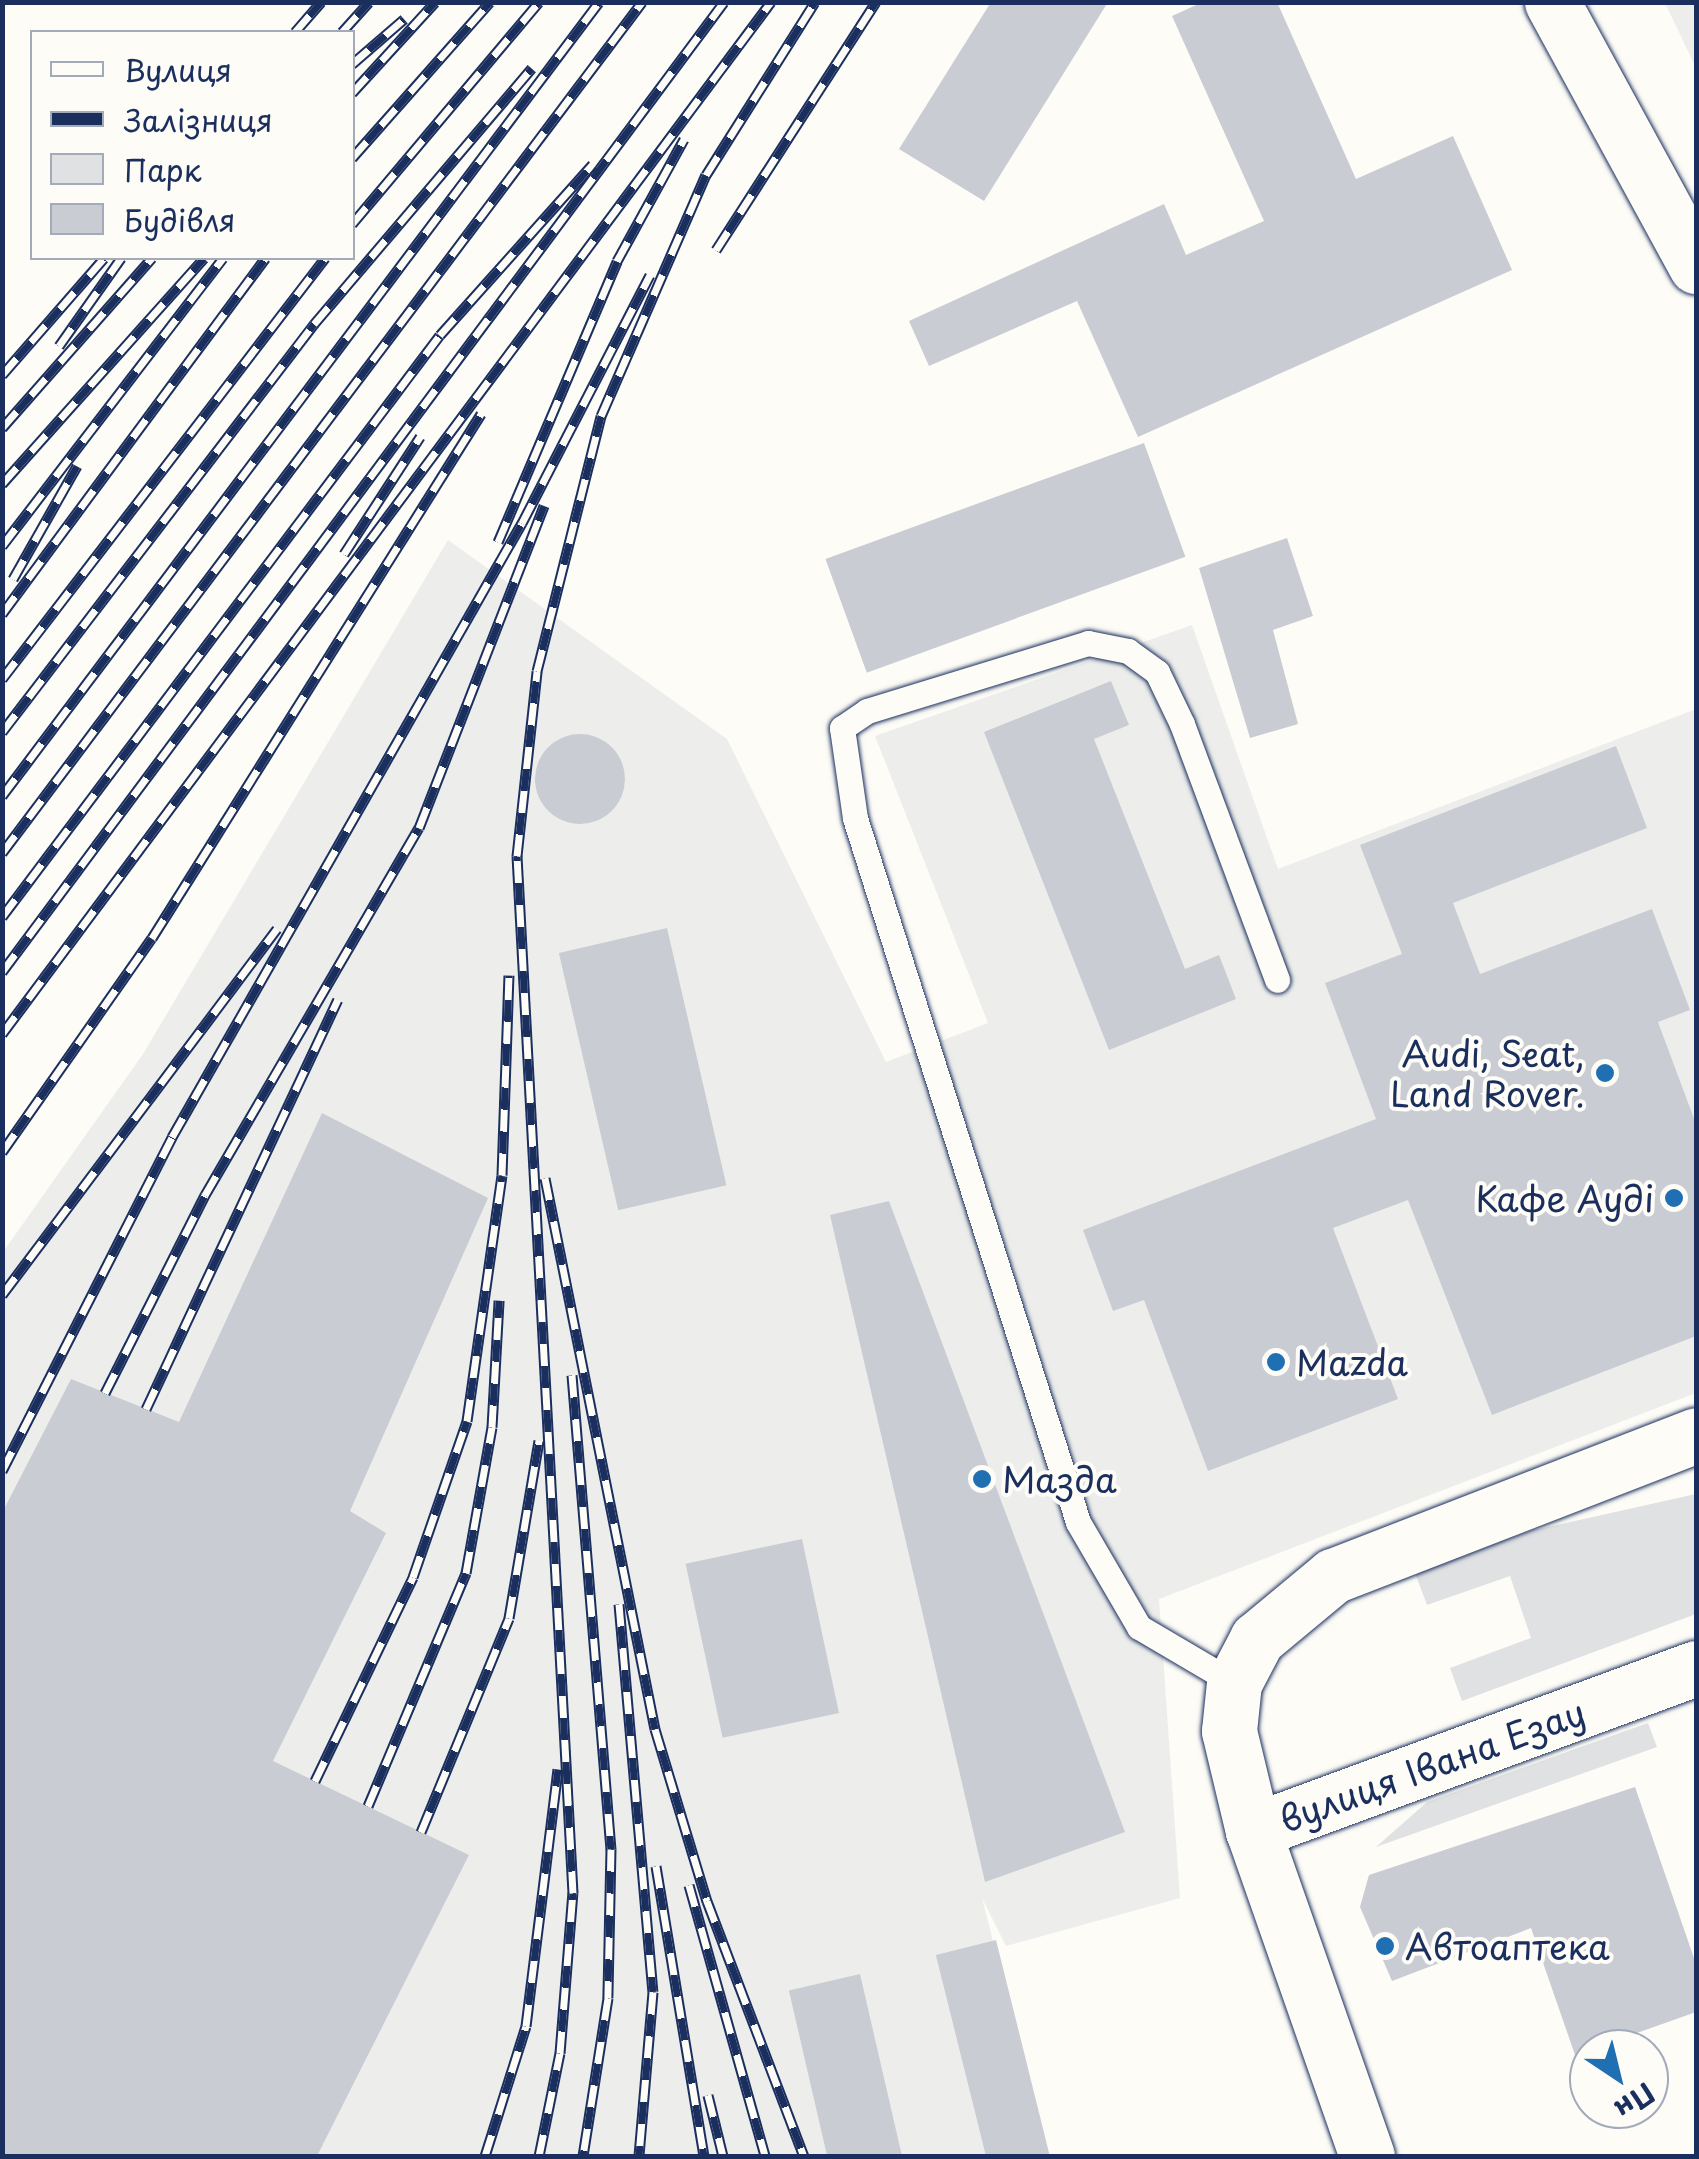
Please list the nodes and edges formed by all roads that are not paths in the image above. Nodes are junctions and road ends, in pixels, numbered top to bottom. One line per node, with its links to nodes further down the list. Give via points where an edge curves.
1 (1552, 2): 2 (main road)
2 (1696, 266)
3 (1277, 980): 6 (lane, via 1182,724 1157,672 1128,651 1088,643 867,711 842,728 860,836 1078,1522 1138,1627)
4 (1688, 1445): 6 (main road, вулиця Івана Езау, via 1332,1576 1268,1627)
5 (1696, 1668): 7 (main road, вулиця Івана Езау)
6 (1234, 1683): 7 (main road, вулиця Івана Езау, via 1229,1730)
7 (1253, 1831): 8 (main road)
8 (1368, 2156)

